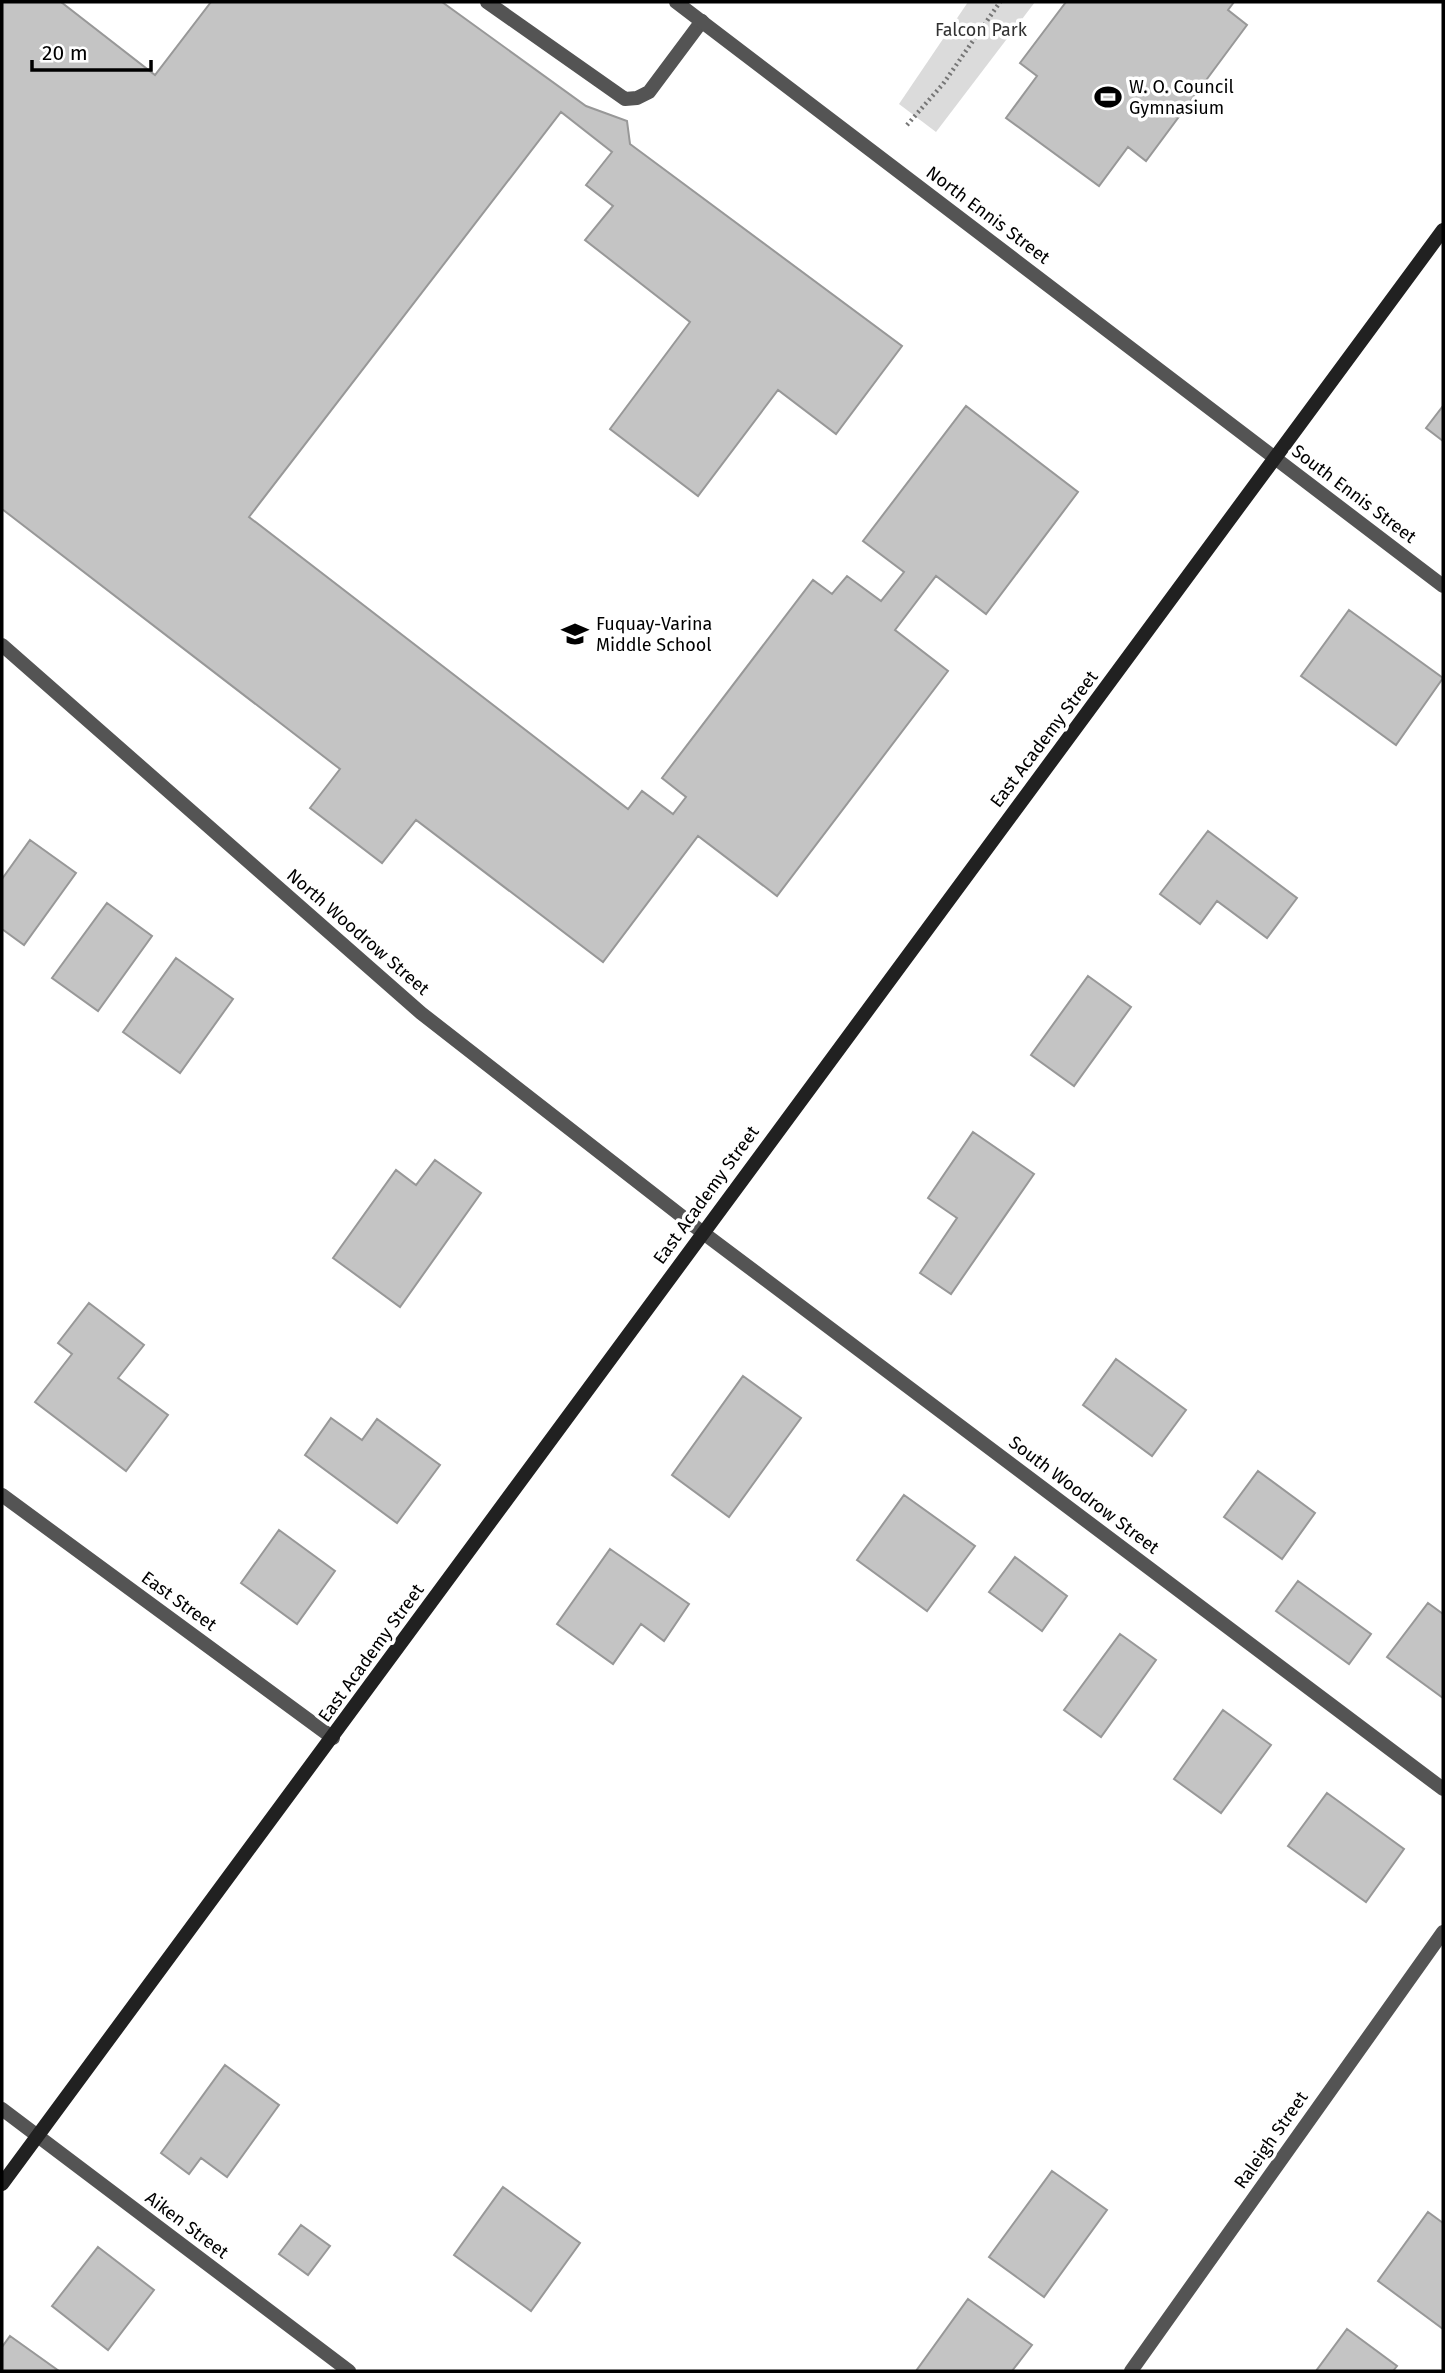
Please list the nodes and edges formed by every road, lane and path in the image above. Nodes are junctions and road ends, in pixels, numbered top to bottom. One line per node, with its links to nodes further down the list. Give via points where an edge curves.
1 (487, 2): 4 (street, via 625,99 649,92)
2 (676, 2): 4 (street, North Ennis Street)
3 (1000, 2): 5 (path, via 943,84)
4 (702, 21): 7 (street, North Ennis Street)
5 (907, 125)
6 (1443, 230): 7 (street, East Academy Street)
7 (1275, 459): 8 (street, South Ennis Street); 10 (street, East Academy Street)
8 (1443, 586)
9 (2, 645): 10 (street, North Woodrow Street, via 421,1013)
10 (702, 1232): 12 (street, East Academy Street); 13 (street, South Woodrow Street)
11 (2, 1495): 12 (street, East Street)
12 (333, 1738): 16 (street, East Academy Street)
13 (1443, 1789)
14 (1443, 1932): 19 (street, Raleigh Street)
15 (2, 2109): 16 (street, Aiken Street)
16 (37, 2136): 17 (street, East Academy Street); 18 (street, Aiken Street)
17 (2, 2184)
18 (349, 2371)
19 (1131, 2371)

